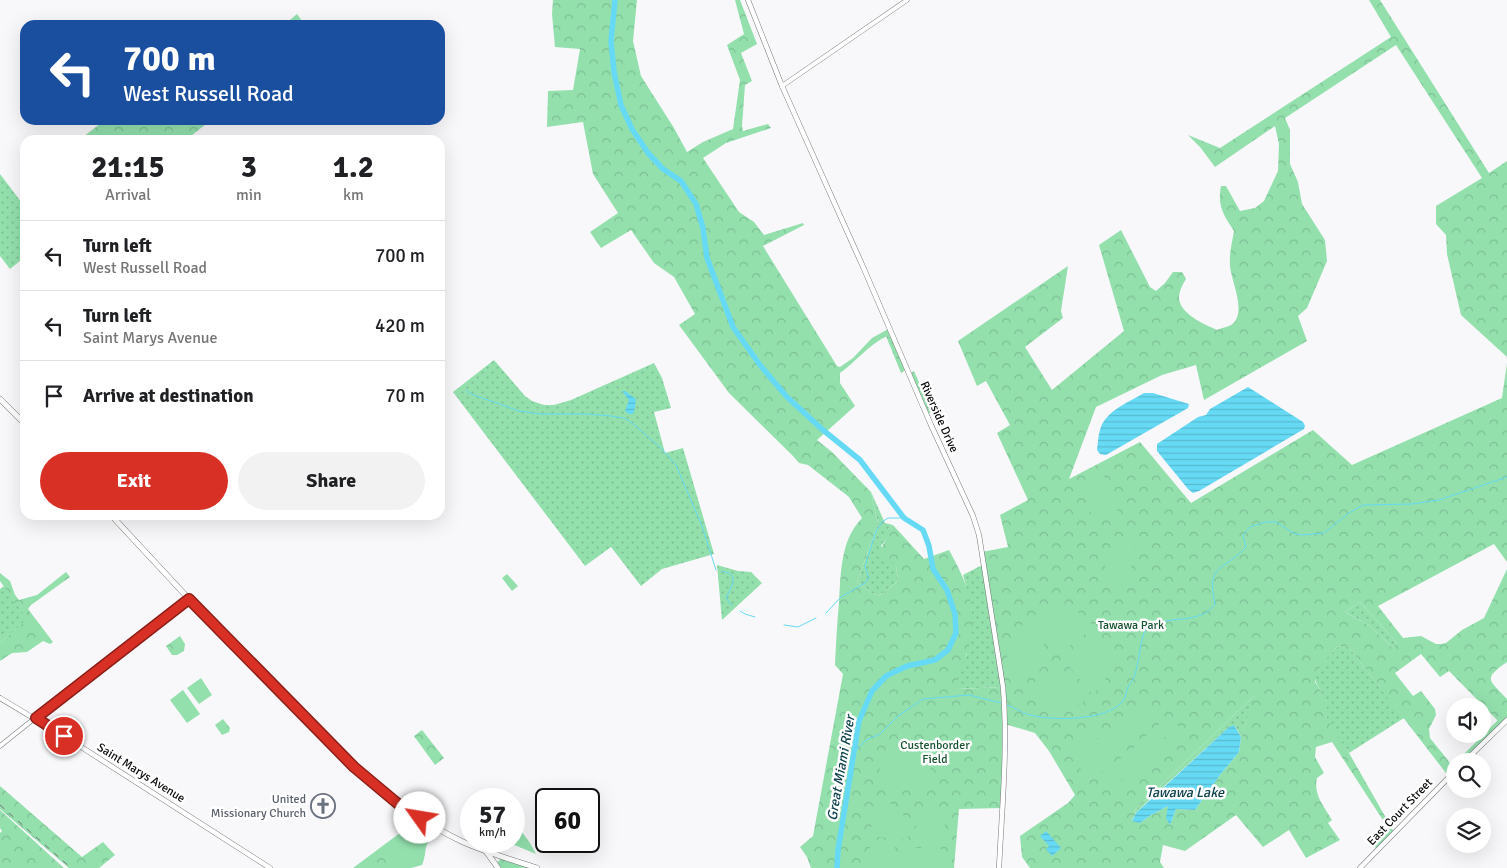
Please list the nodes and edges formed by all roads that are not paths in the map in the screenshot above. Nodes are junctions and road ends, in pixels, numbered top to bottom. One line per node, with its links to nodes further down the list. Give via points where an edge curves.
1 (748, 0): 3 (main road, Riverside Drive)
2 (907, 0): 3 (street)
3 (782, 86): 21 (main road, Riverside Drive, via 979,535 1005,712)
4 (0, 399): 5 (main road)
5 (20, 419)
6 (116, 520): 7 (main road)
7 (189, 599): 9 (main road); 14 (main road, via 354,767 397,803)
8 (0, 698): 9 (main road, Saint Marys Avenue)
9 (36, 718): 11 (street); 18 (main road, Saint Marys Avenue)
10 (1507, 720): 12 (main road)
11 (0, 746)
12 (1473, 753)
13 (1446, 780): 22 (main road, East Court Street)
14 (460, 841)
15 (486, 853): 19 (main road)
16 (492, 853): 17 (main road)
17 (509, 859): 19 (main road, via 499,859); 20 (main road)
18 (270, 868)
19 (498, 868)
20 (537, 868)
21 (999, 868)
22 (1360, 868)

